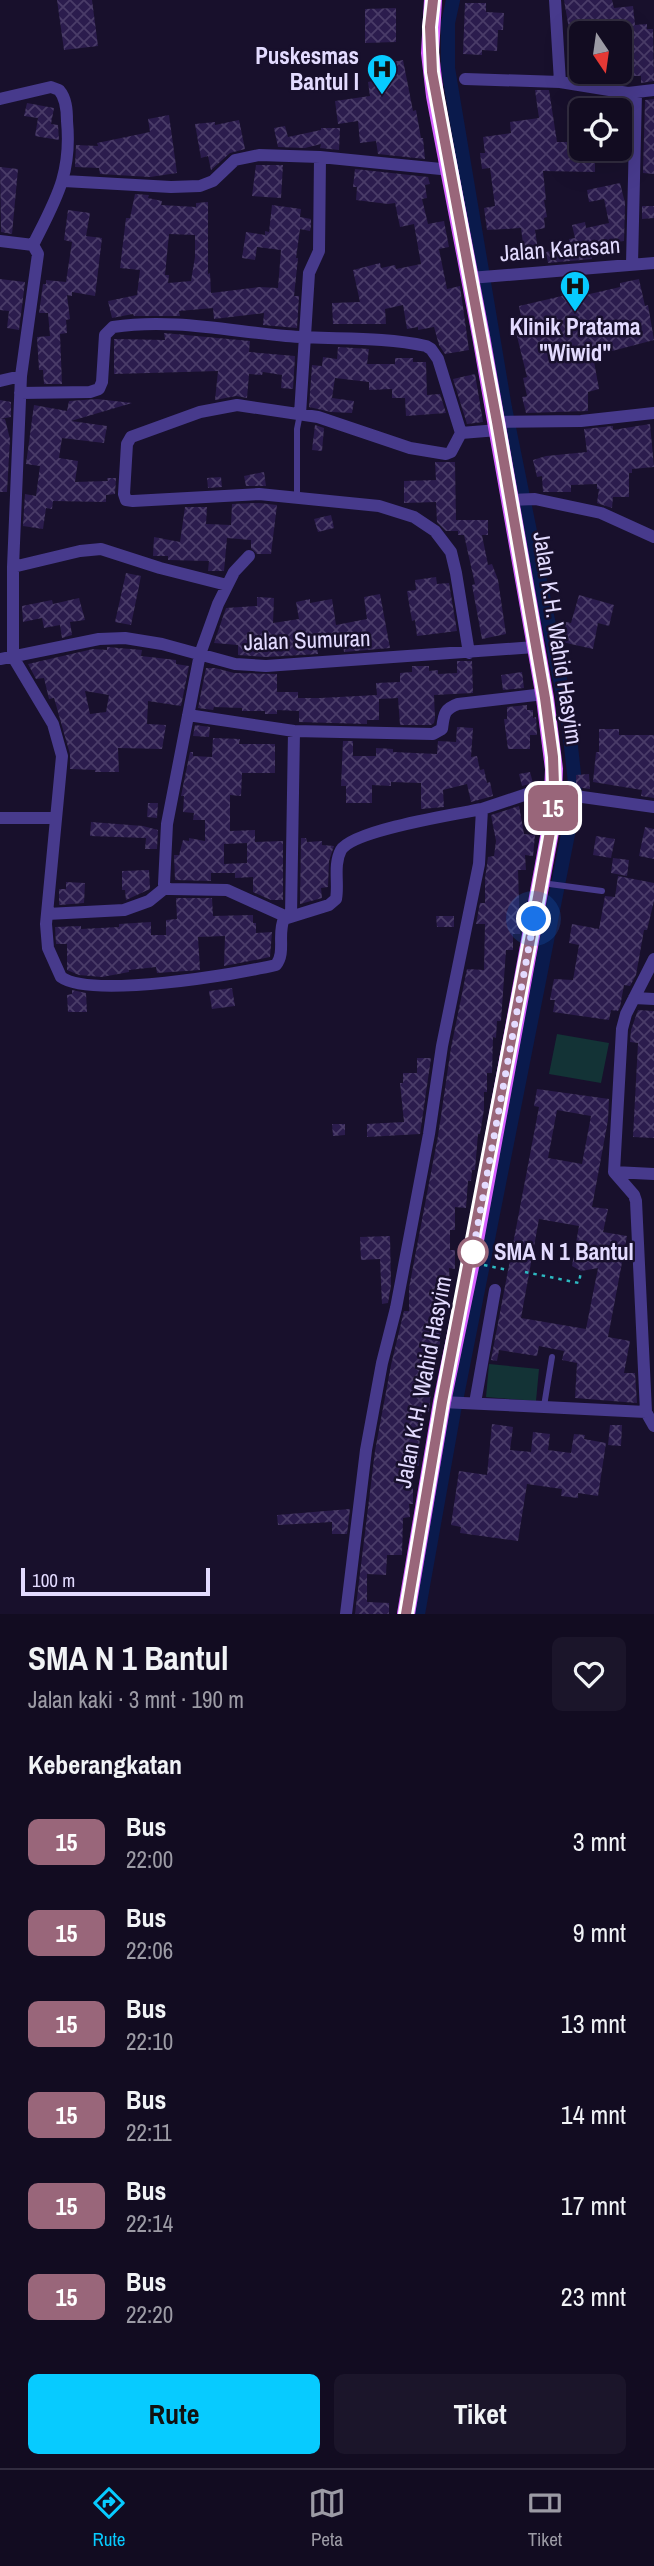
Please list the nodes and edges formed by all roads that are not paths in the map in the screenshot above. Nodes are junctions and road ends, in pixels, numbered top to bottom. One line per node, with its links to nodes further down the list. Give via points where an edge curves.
1 (433, 0): 9 (main road, Jalan K.H. Wahid Hasyim, via 431,62)
2 (555, 0): 4 (street)
3 (464, 79): 4 (street)
4 (560, 82): 6 (street)
5 (654, 90): 6 (street)
6 (636, 93): 14 (street)
7 (0, 99): 10 (street, via 51,87 62,93 69,145)
8 (320, 157): 9 (street); 10 (street, via 243,157 213,181 188,187); 16 (street, via 319,251 309,273)
9 (451, 170): 15 (main road, Jalan K.H. Wahid Hasyim)
10 (64, 181): 12 (street)
11 (0, 241): 12 (street)
12 (33, 245): 17 (street, via 38,254)
13 (654, 263): 14 (street, Jalan Karasan)
14 (632, 264): 15 (street, Jalan Karasan)
15 (476, 277): 22 (main road, Jalan K.H. Wahid Hasyim)
16 (306, 338): 19 (street, via 206,326 113,327 105,335 99,389); 21 (street); 23 (street, via 404,342 431,349)
17 (21, 376): 18 (street); 19 (street)
18 (0, 381)
19 (20, 393): 28 (street)
20 (654, 413): 22 (street)
21 (300, 414): 23 (street, via 410,448 446,454); 24 (lane); 24 (street, via 226,406 135,435 127,444 124,494 126,500 133,501 247,494)
22 (500, 425): 23 (street); 25 (main road, Jalan K.H. Wahid Hasyim)
23 (461, 433)
24 (297, 498): 31 (street, via 390,508 435,531 454,560)
25 (513, 499): 26 (street, via 601,513); 30 (main road, Jalan K.H. Wahid Hasyim)
26 (654, 537)
27 (249, 556): 29 (street)
28 (13, 567): 29 (street, via 101,549); 33 (street)
29 (227, 585): 32 (street)
30 (535, 647): 31 (street, Jalan Sumuran); 34 (main road, Jalan K.H. Wahid Hasyim)
31 (469, 653): 32 (street, Jalan Sumuran, via 266,666 235,664)
32 (200, 654): 33 (street, Jalan Sumuran, via 125,638); 35 (street)
33 (6, 658): 41 (street, via 57,734 62,756)
34 (544, 694): 36 (street, via 458,704 448,708 442,729 433,734); 37 (main road, Jalan K.H. Wahid Hasyim)
35 (188, 715): 36 (street); 43 (street, via 167,824)
36 (294, 732): 46 (street)
37 (555, 791): 38 (street); 39 (street); 42 (main road, Jalan K.H. Wahid Hasyim)
38 (654, 807)
39 (482, 809): 46 (street, via 349,842 338,861 334,902); 60 (street, via 479,864 366,1450)
40 (0, 818): 41 (street)
41 (54, 818): 45 (street)
42 (544, 883): 44 (lane); 55 (main road, Jalan K.H. Wahid Hasyim)
43 (165, 888): 45 (street, via 149,901 124,910); 46 (street, via 227,890)
44 (602, 891)
45 (47, 914): 46 (street, via 48,948 61,977 107,986 195,979 276,965 282,924)
46 (289, 916)
47 (654, 959): 48 (street)
48 (634, 998): 49 (street); 50 (street, via 620,1044)
49 (654, 999)
50 (614, 1172): 51 (street); 54 (street, via 636,1201)
51 (654, 1174)
52 (495, 1290): 56 (street)
53 (552, 1357): 57 (lane)
54 (648, 1362): 58 (street)
55 (445, 1403): 56 (street); 61 (main road, Jalan K.H. Wahid Hasyim)
56 (472, 1403): 57 (street)
57 (544, 1406): 58 (street)
58 (646, 1412): 59 (street)
59 (654, 1426)
60 (346, 1614)
61 (406, 1614)

